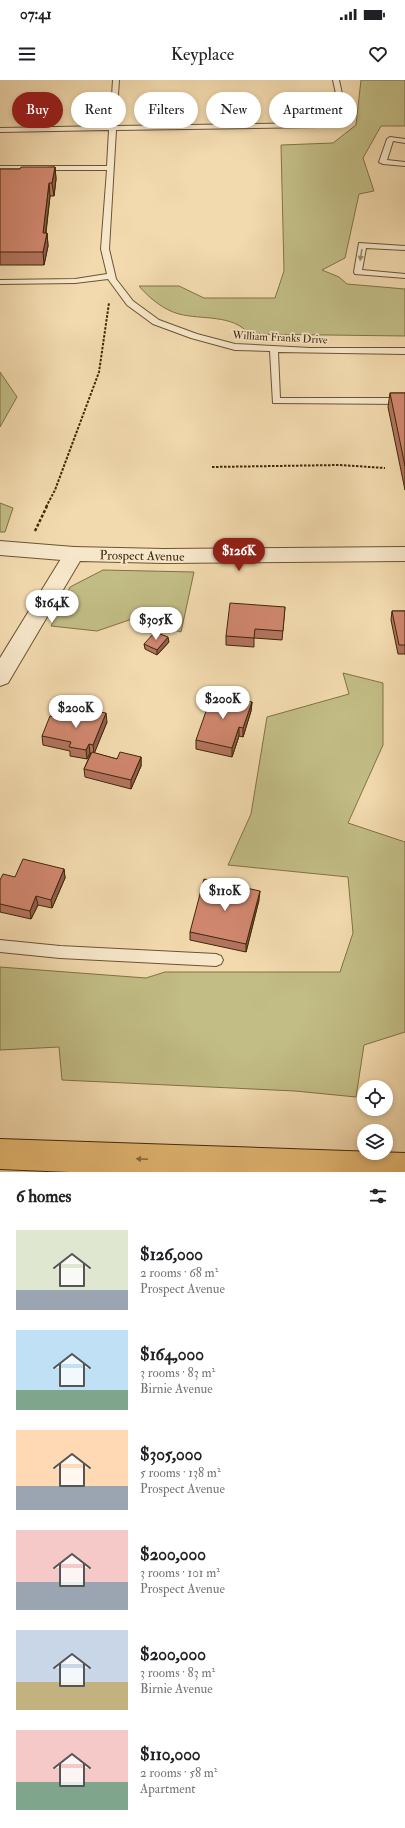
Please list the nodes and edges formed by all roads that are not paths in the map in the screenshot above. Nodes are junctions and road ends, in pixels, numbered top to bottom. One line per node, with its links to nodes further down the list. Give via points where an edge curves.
1 (116, 80): 3 (lane, William Franks Drive)
2 (336, 80): 4 (lane, via 343,112 334,122 318,125)
3 (115, 92)
4 (126, 127)
5 (107, 128): 7 (lane)
6 (113, 128): 11 (lane, William Franks Drive)
7 (0, 130)
8 (405, 141): 9 (lane, via 390,139 383,162)
9 (405, 164)
10 (0, 168): 11 (lane)
11 (110, 168): 14 (lane, William Franks Drive, via 105,249)
12 (405, 248): 13 (lane, one-way to 13, via 362,245 358,272)
13 (405, 276)
14 (111, 278): 15 (lane); 16 (lane, William Franks Drive, via 130,303 156,322 235,347)
15 (0, 282)
16 (274, 349): 17 (lane, William Franks Drive); 18 (lane, via 276,401)
17 (405, 351)
18 (405, 401)
19 (0, 548): 20 (street, Prospect Avenue)
20 (74, 554): 21 (street, Prospect Avenue); 22 (street)
21 (405, 554)
22 (0, 677)
23 (0, 946): 24 (lane, via 60,952)
24 (216, 960)
25 (0, 1154): 26 (highway, one-way to 25)
26 (405, 1169)

